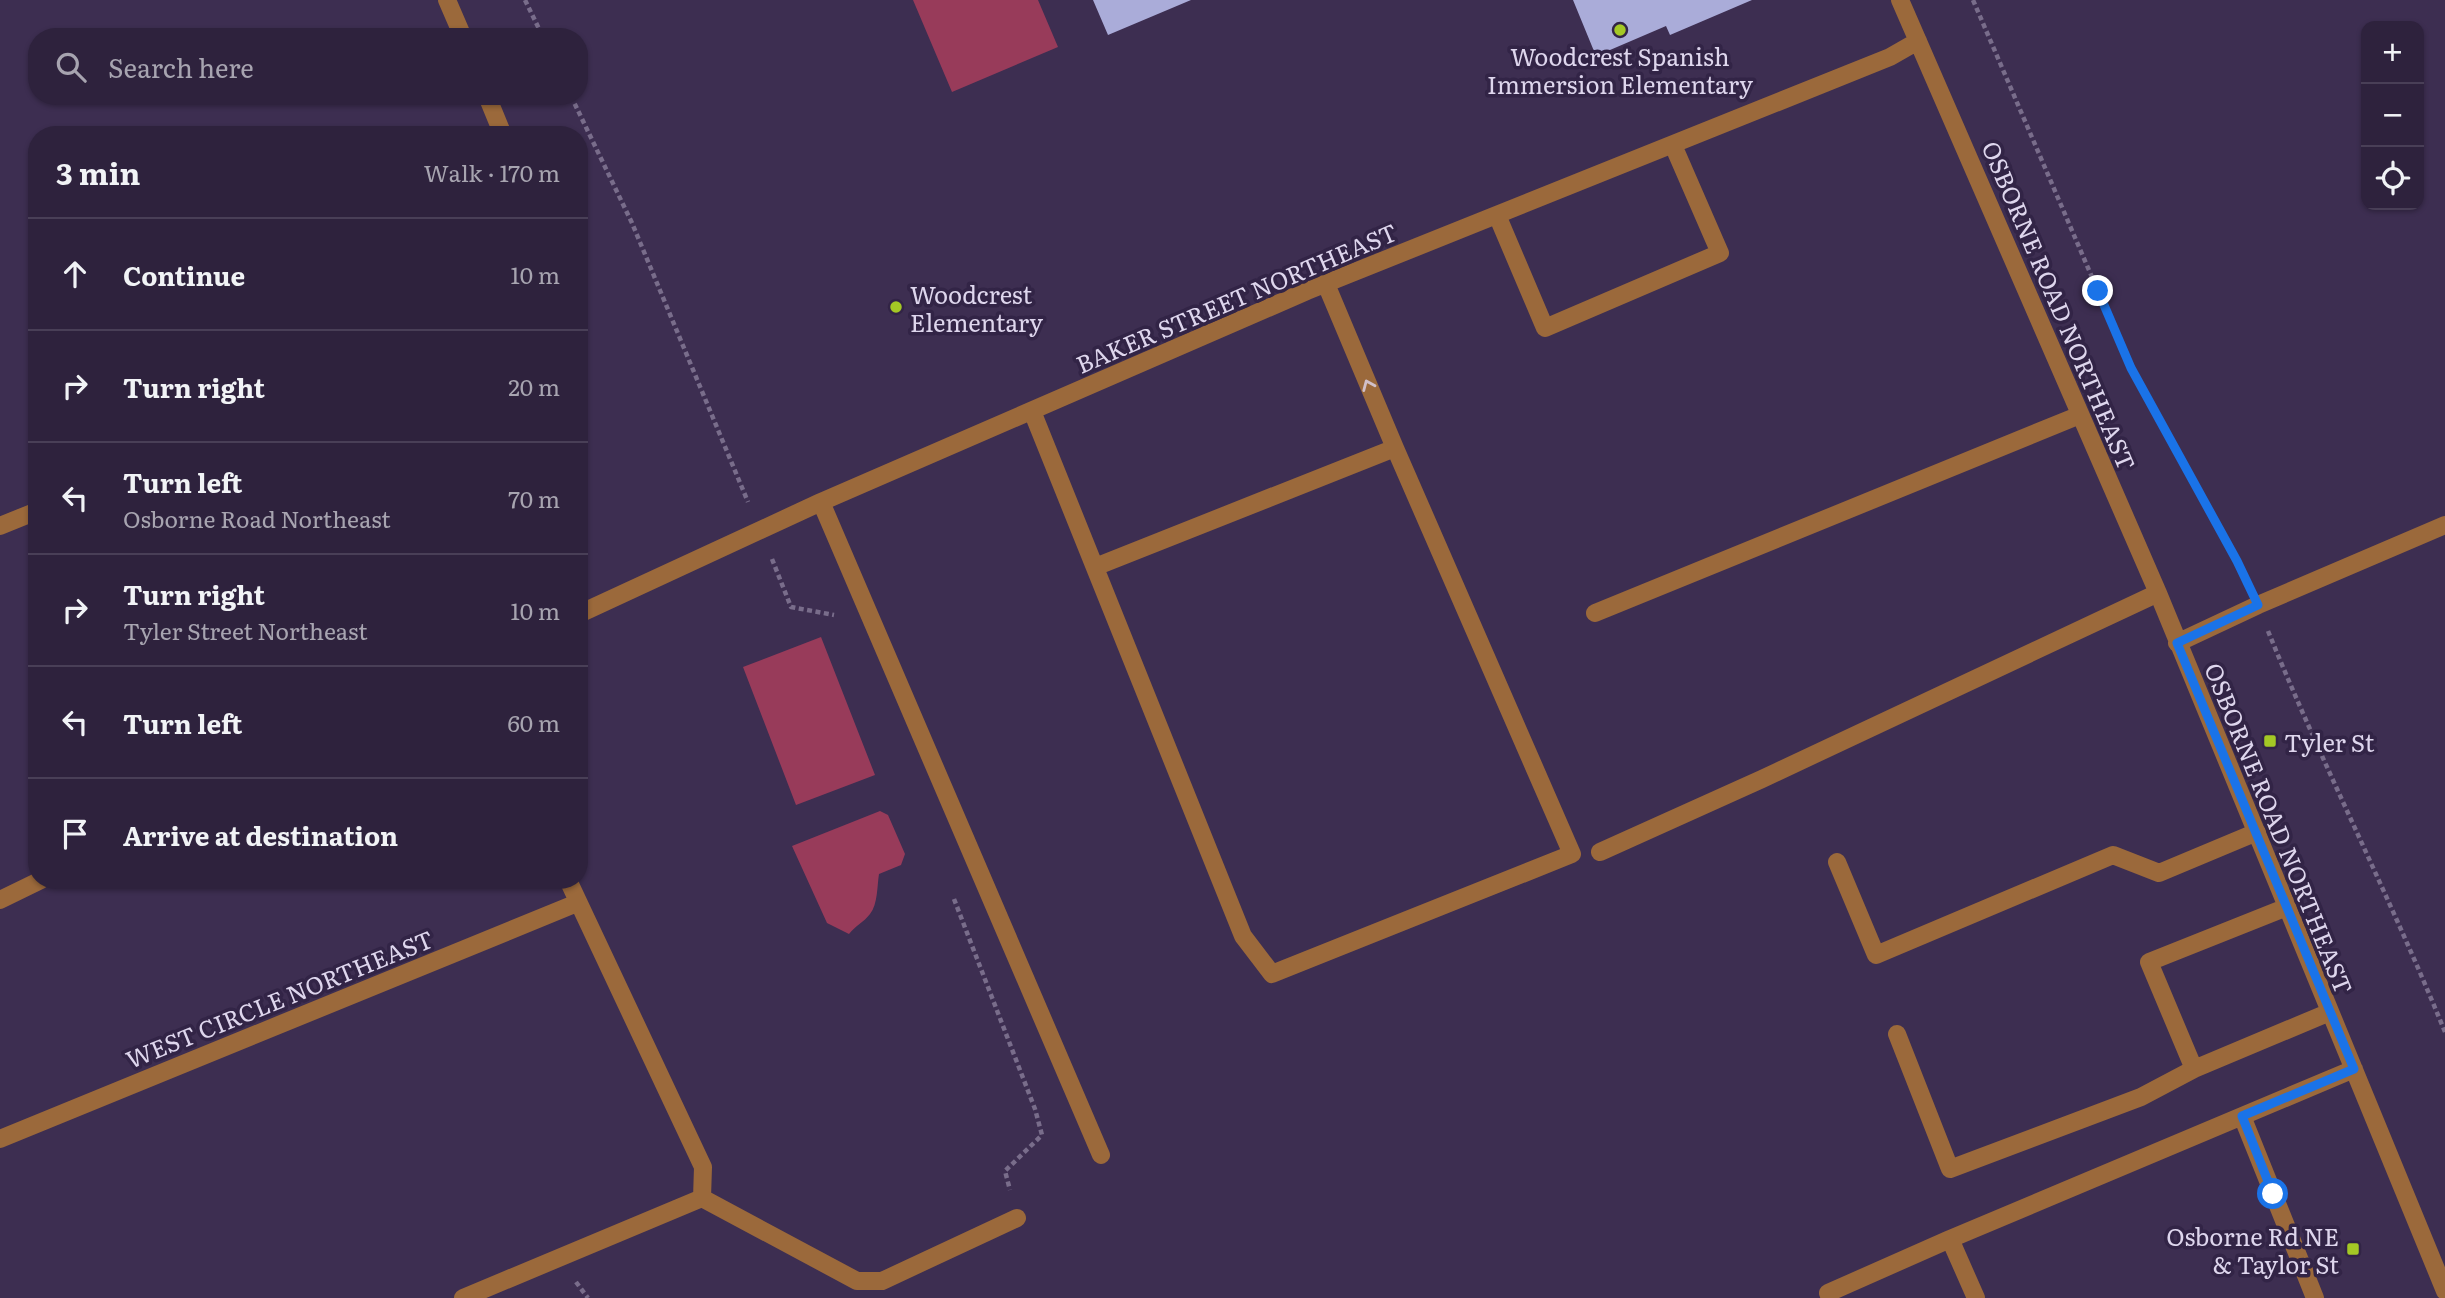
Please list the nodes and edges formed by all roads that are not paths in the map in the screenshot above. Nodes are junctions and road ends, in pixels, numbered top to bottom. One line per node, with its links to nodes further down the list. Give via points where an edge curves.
1 (447, 0): 3 (street)
2 (1900, 0): 4 (street, OSBORNE ROAD NORTHEAST)
3 (459, 28)
4 (1918, 41): 7 (street, BAKER STREET NORTHEAST, via 1890,57); 11 (street, OSBORNE ROAD NORTHEAST)
5 (491, 105): 6 (street)
6 (499, 126)
7 (1673, 145): 8 (street, BAKER STREET NORTHEAST); 8 (street, via 1720,253 1545,328)
8 (1497, 215): 9 (street, BAKER STREET NORTHEAST)
9 (1326, 284): 10 (street, BAKER STREET NORTHEAST); 12 (street, one-way to 9)
10 (1032, 411): 13 (street, BAKER STREET NORTHEAST); 17 (street)
11 (2080, 415): 18 (street, OSBORNE ROAD NORTHEAST); 20 (street)
12 (1395, 448): 17 (street); 17 (street, via 1573,854 1272,974 1243,936)
13 (821, 502): 19 (street, BAKER STREET NORTHEAST); 36 (street)
14 (28, 515): 16 (street)
15 (2445, 525): 21 (street)
16 (0, 526)
17 (1094, 567)
18 (2158, 593): 21 (street, OSBORNE ROAD NORTHEAST); 23 (street)
19 (588, 610)
20 (1595, 613)
21 (2177, 643): 22 (street, OSBORNE ROAD NORTHEAST)
22 (2257, 832): 24 (street, via 2159,873 2113,855 1876,955); 29 (street, OSBORNE ROAD NORTHEAST)
23 (1600, 852)
24 (1838, 862)
25 (28, 886): 27 (street)
26 (572, 889): 28 (street)
27 (0, 900)
28 (577, 903): 35 (street, WEST CIRCLE NORTHEAST); 37 (street, via 703,1167)
29 (2287, 907): 30 (street, OSBORNE ROAD NORTHEAST); 32 (street, via 2149,962)
30 (2330, 1012): 32 (street); 33 (street, OSBORNE ROAD NORTHEAST)
31 (1897, 1034): 32 (street, via 1950,1169 2141,1097)
32 (2194, 1069)
33 (2354, 1069): 34 (street); 40 (street, OSBORNE ROAD NORTHEAST)
34 (2242, 1116): 39 (street); 44 (street)
35 (0, 1139)
36 (1101, 1155)
37 (702, 1198): 38 (street, via 857,1281 882,1281); 41 (street)
38 (1017, 1218)
39 (1950, 1239): 42 (street, via 1828,1293); 43 (street)
40 (2445, 1291)
41 (463, 1298)
42 (1830, 1298)
43 (1976, 1298)
44 (2315, 1298)

